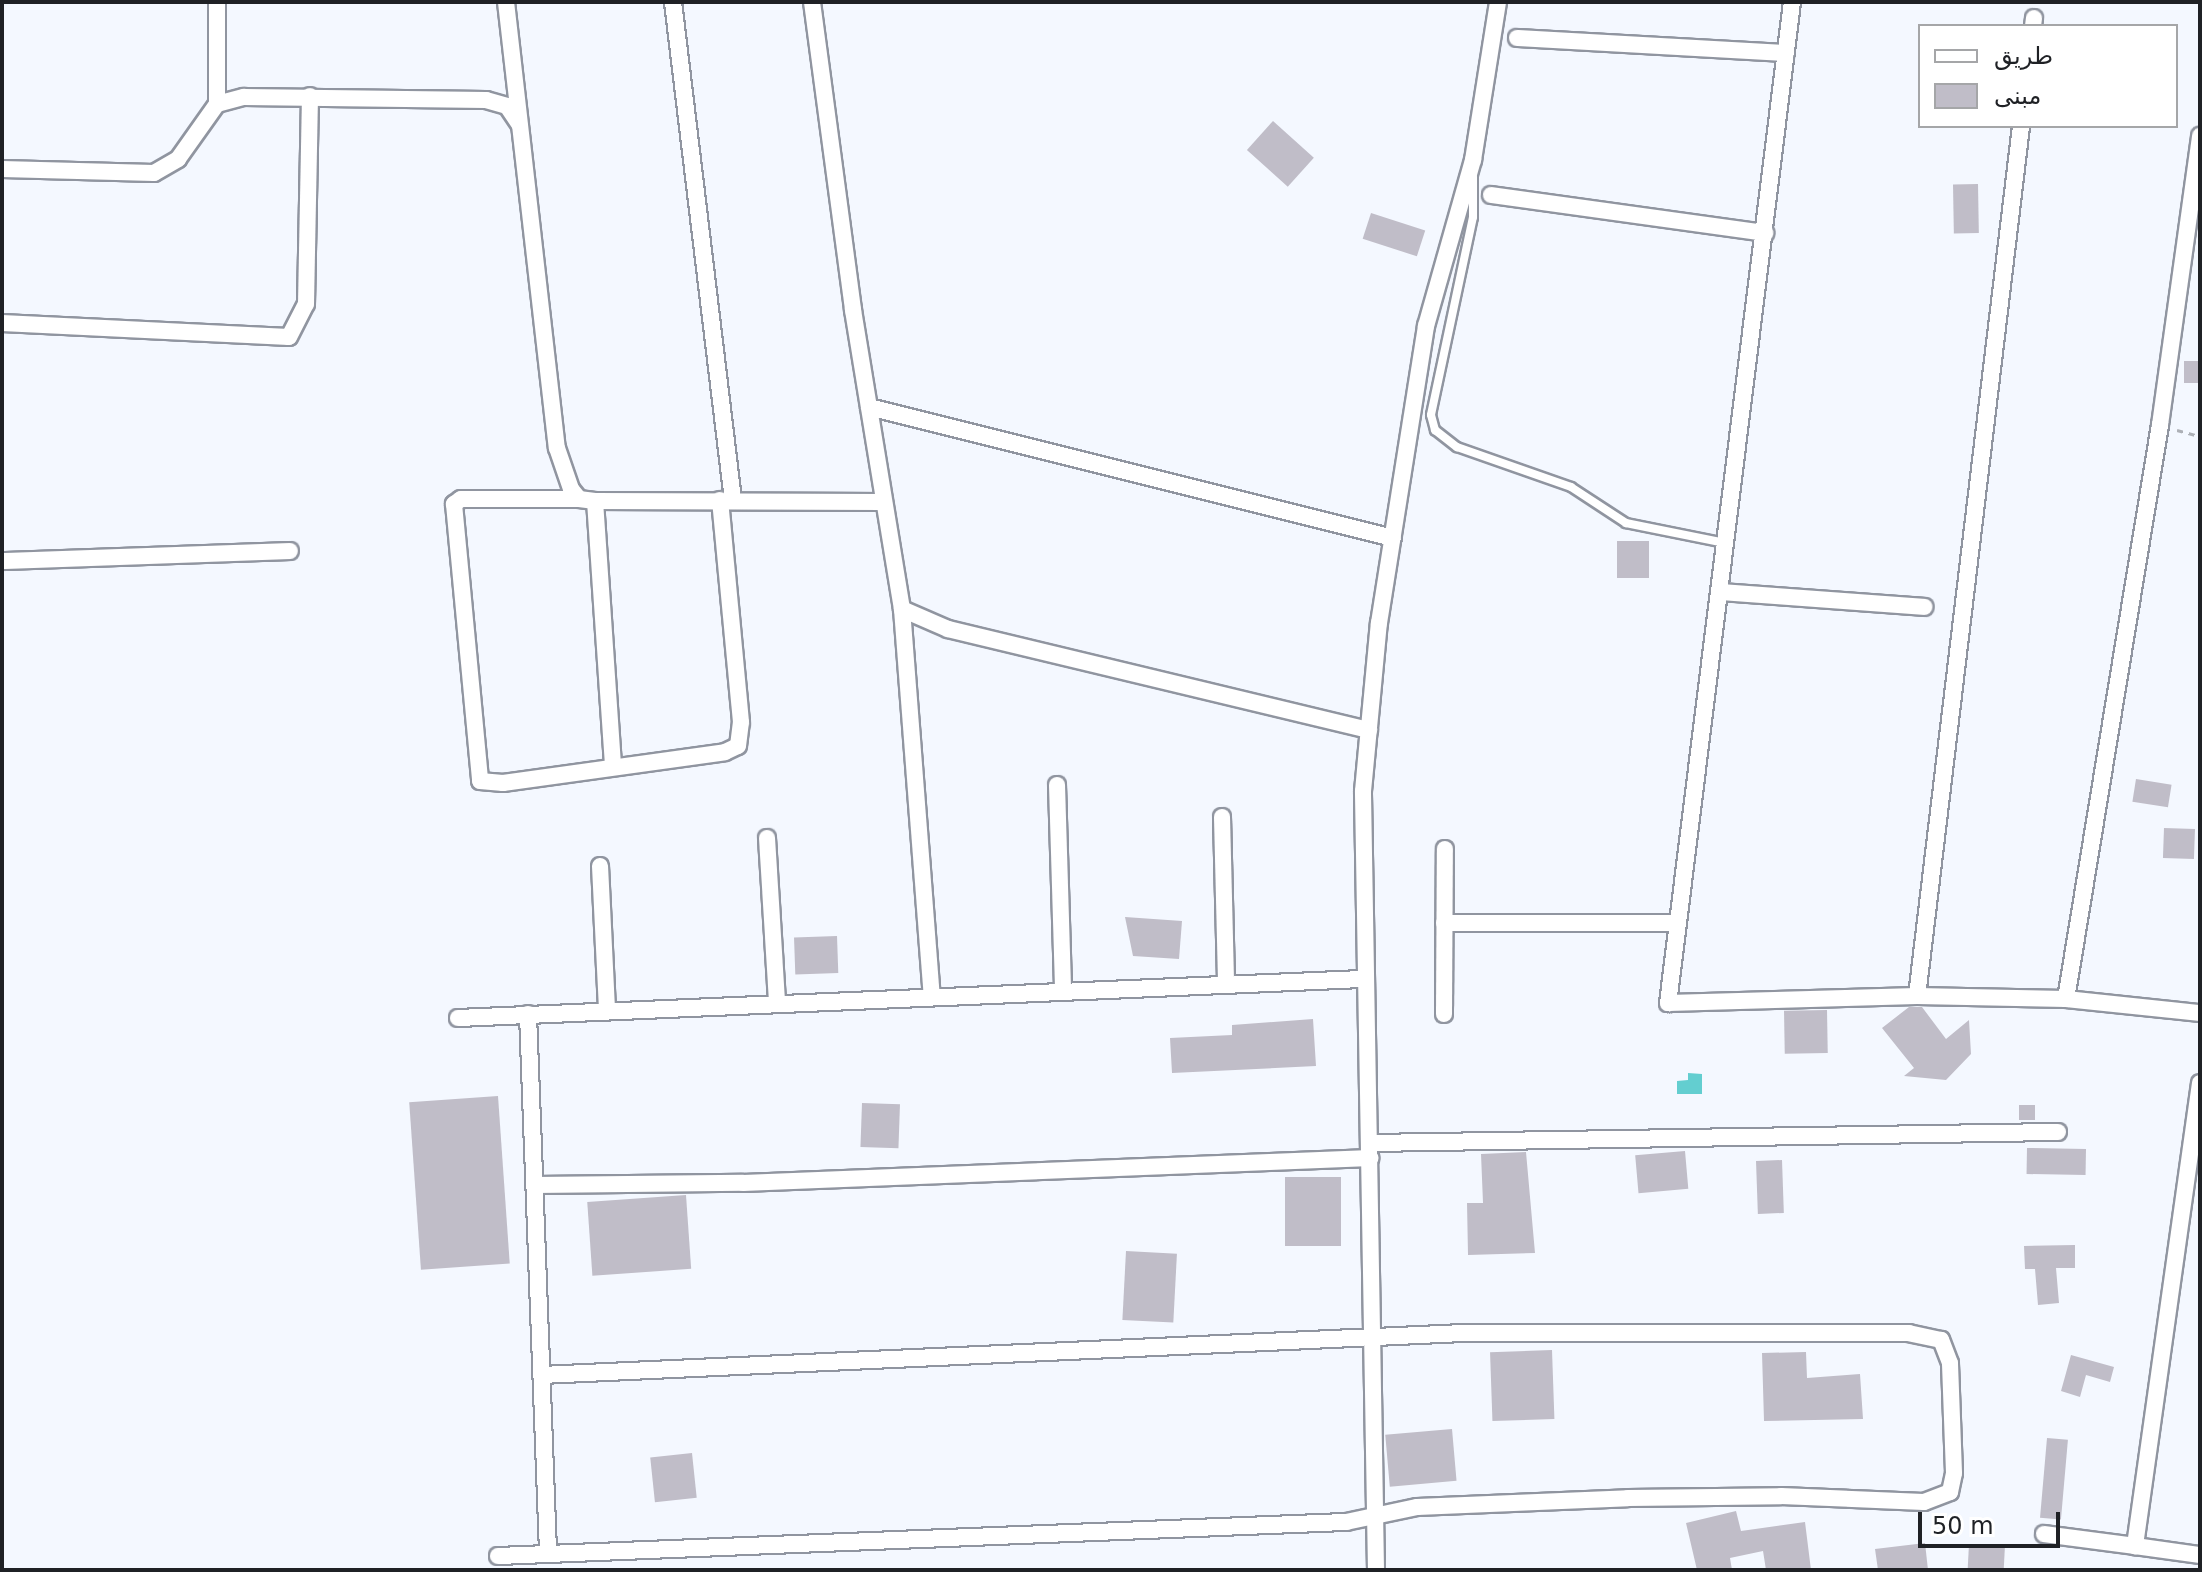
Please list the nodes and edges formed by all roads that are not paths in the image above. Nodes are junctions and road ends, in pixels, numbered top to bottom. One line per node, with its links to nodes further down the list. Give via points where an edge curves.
1 (217, 2): 10 (street)
2 (506, 2): 11 (street)
3 (673, 2): 21 (street)
4 (812, 2): 19 (street)
5 (1498, 2): 14 (street)
6 (1792, 2): 8 (street)
7 (1517, 38): 8 (street)
8 (1786, 53): 17 (street)
9 (310, 96): 10 (street, via 244,97); 11 (street, via 486,100 507,106); 18 (street, via 306,304 289,337)
10 (217, 104): 15 (street, via 178,159 154,173)
11 (520, 126): 20 (street, via 557,448 563,477)
12 (2021, 128): 43 (street)
13 (2200, 136): 44 (street, via 2160,425)
14 (1473, 160): 23 (street, via 1426,326); 24 (lane, via 1473,217 1431,415 1435,430 1457,447 1571,487 1626,523)
15 (2, 169)
16 (1491, 195): 17 (street)
17 (1765, 233): 24 (street)
18 (2, 323)
19 (869, 407): 22 (street); 23 (street)
20 (587, 500): 21 (street); 31 (street); 31 (street, via 461,499 454,504 476,765 480,781 491,784)
21 (726, 500): 22 (street); 31 (street, via 741,722 738,746 725,752)
22 (883, 502): 29 (street)
23 (1393, 538): 30 (street)
24 (1728, 544): 27 (street)
25 (290, 551): 26 (street)
26 (2, 561)
27 (1722, 592): 28 (street); 38 (street)
28 (1924, 607)
29 (902, 609): 30 (street, via 948,629); 42 (street)
30 (1369, 730): 39 (street, via 1363,791)
31 (613, 764)
32 (1057, 785): 41 (street)
33 (1222, 817): 40 (street)
34 (767, 838): 45 (street)
35 (1445, 849): 37 (street)
36 (600, 866): 46 (street)
37 (1444, 923): 38 (street); 49 (street)
38 (1678, 923): 43 (street, via 1668,1003)
39 (1363, 979): 40 (street); 53 (street)
40 (1226, 984): 41 (street)
41 (1063, 991): 42 (street)
42 (932, 996): 45 (street)
43 (1917, 996): 44 (street)
44 (2066, 999): 47 (street)
45 (777, 1003): 46 (street)
46 (607, 1009): 48 (street)
47 (2200, 1013)
48 (528, 1014): 50 (street); 54 (street)
49 (1444, 1014)
50 (458, 1018)
51 (2200, 1083): 59 (street)
52 (2058, 1132): 53 (street)
53 (1371, 1150): 54 (street, via 743,1183); 55 (street)
54 (535, 1185): 56 (street)
55 (1369, 1339): 56 (street); 57 (street); 57 (street, via 1463,1333 1928,1336 1941,1340 1950,1363 1954,1473 1950,1492 1924,1502 1781,1496 1628,1498)
56 (543, 1375): 60 (street)
57 (1375, 1514): 60 (street, via 1346,1522); 63 (street)
58 (2044, 1534): 59 (street)
59 (2135, 1546): 61 (street)
60 (548, 1553): 62 (street)
61 (2200, 1555)
62 (498, 1556)
63 (1376, 1570)

